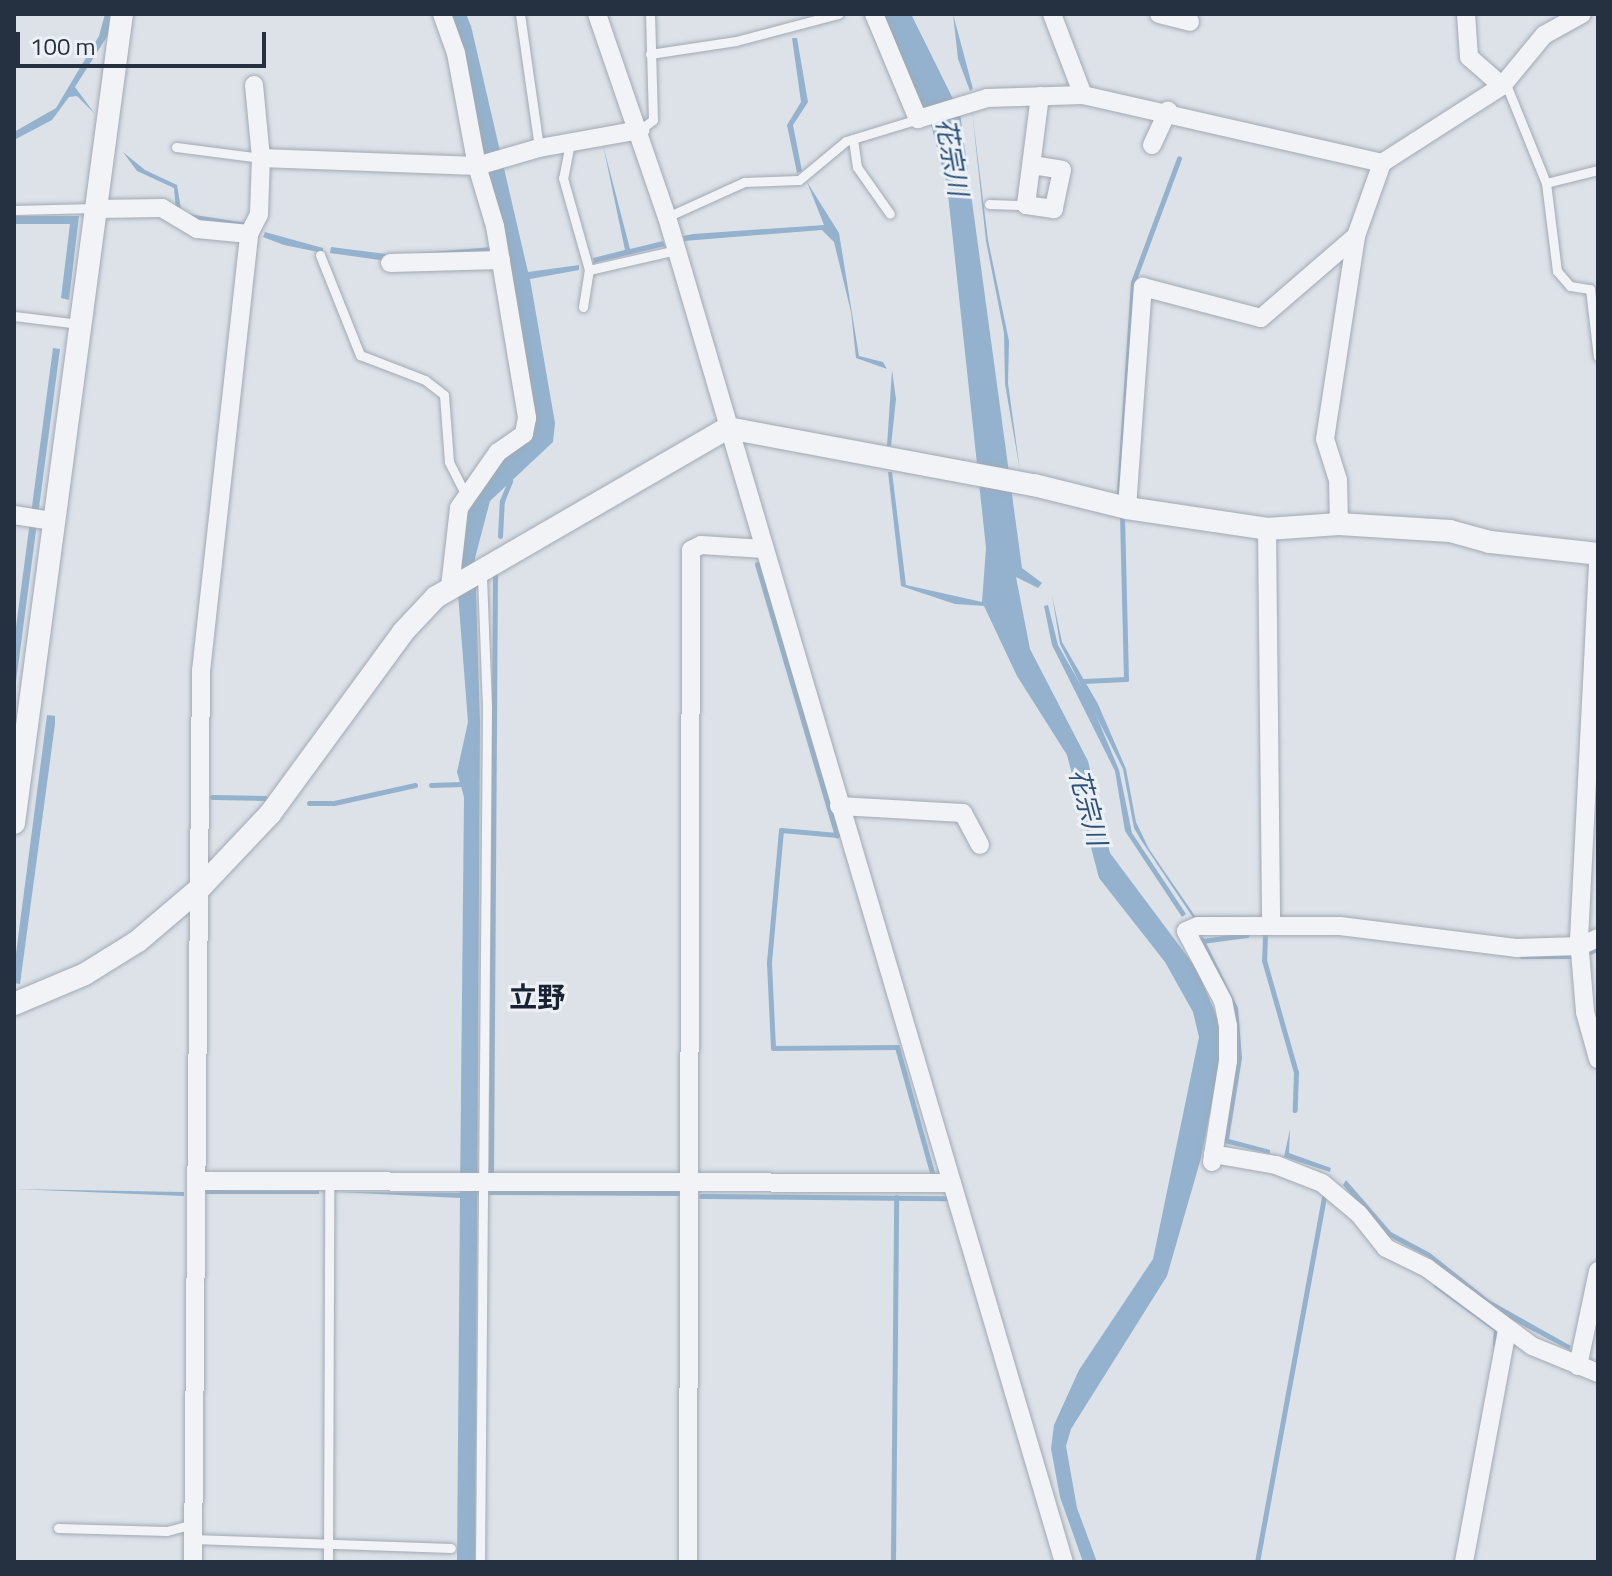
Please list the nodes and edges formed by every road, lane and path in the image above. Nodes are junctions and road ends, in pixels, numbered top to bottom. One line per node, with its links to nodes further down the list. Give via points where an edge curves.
1 (122, 14): 34 (street)
2 (442, 14): 29 (street, via 456,53)
3 (520, 14): 25 (lane)
4 (597, 14): 20 (street)
5 (650, 14): 13 (lane)
6 (838, 14): 13 (lane, via 736,41)
7 (874, 14): 19 (street)
8 (1052, 14): 16 (street)
9 (1159, 14): 12 (street)
10 (1466, 14): 14 (street, via 1469,57)
11 (1582, 14): 14 (street, via 1544,35)
12 (1190, 22)
13 (650, 54): 20 (lane, via 653,120)
14 (1504, 84): 27 (street); 31 (lane)
15 (254, 85): 26 (street)
16 (1083, 95): 17 (street); 18 (street)
17 (1040, 96): 19 (street, via 987,98); 28 (street)
18 (1168, 111): 23 (street); 27 (street)
19 (918, 119): 21 (lane)
20 (640, 130): 22 (street); 37 (street)
21 (853, 139): 36 (lane, via 857,167); 37 (lane, via 799,180 744,182)
22 (570, 143): 25 (street); 44 (lane, via 563,178)
23 (1152, 145)
24 (176, 147): 26 (lane)
25 (539, 148): 29 (street)
26 (261, 158): 29 (street); 38 (street, via 259,214)
27 (1382, 163): 39 (street)
28 (1032, 165): 33 (street); 33 (street, via 1062,170 1054,209)
29 (477, 166): 42 (street)
30 (1598, 170): 31 (lane)
31 (1546, 183): 48 (lane, via 1557,271 1570,286 1590,289)
32 (989, 204): 33 (lane)
33 (1026, 205)
34 (96, 209): 35 (lane); 38 (street, via 162,208 197,229); 47 (street)
35 (14, 210)
36 (890, 214)
37 (667, 217): 40 (street)
38 (249, 234): 64 (street, via 201,671)
39 (1356, 236): 51 (street, via 1261,318 1143,287); 54 (street, via 1325,439 1338,480)
40 (676, 250): 44 (lane); 49 (street)
41 (320, 255): 50 (lane, via 360,355 425,380 444,395 449,462)
42 (501, 260): 43 (street); 50 (street, via 527,418 524,434 498,452)
43 (390, 263)
44 (589, 270): 45 (lane)
45 (583, 307)
46 (14, 316): 47 (lane)
47 (80, 324): 53 (street)
48 (1598, 357)
49 (728, 428): 51 (street, via 1034,485); 56 (street); 59 (street)
50 (466, 495): 60 (street, via 452,540)
51 (1127, 508): 55 (street)
52 (14, 515): 53 (street)
53 (53, 521): 62 (street)
54 (1339, 524): 55 (street); 57 (street, via 1450,531 1490,542)
55 (1267, 529): 65 (street)
56 (764, 549): 61 (street); 75 (street, via 701,545 691,550)
57 (1598, 554)
58 (1598, 564): 67 (street)
59 (482, 567): 60 (street); 74 (lane, via 487,707)
60 (450, 587): 64 (street, via 403,632 270,814)
61 (839, 806): 63 (street, via 963,813); 73 (street)
62 (14, 823)
63 (980, 845)
64 (199, 889): 68 (street, via 138,941 85,974); 71 (street)
65 (1271, 925): 67 (street, via 1340,926 1516,948); 77 (street, via 1198,926 1186,931 1223,1001 1228,1026 1228,1061 1212,1158 1276,1165 1322,1183 1359,1214 1386,1248 1427,1268)
66 (1598, 938): 67 (street)
67 (1580, 946): 69 (street)
68 (14, 1004)
69 (1592, 1015): 70 (street)
70 (1598, 1059)
71 (197, 1181): 72 (street); 81 (street)
72 (329, 1183): 74 (street); 82 (lane)
73 (948, 1183): 75 (street); 88 (street)
74 (481, 1184): 75 (street); 86 (lane)
75 (690, 1184): 87 (street)
76 (1598, 1271): 78 (street)
77 (1507, 1330): 78 (street); 89 (street)
78 (1578, 1366): 79 (street)
79 (1598, 1373)
80 (58, 1528): 81 (lane)
81 (193, 1532): 82 (lane); 84 (street)
82 (328, 1544): 83 (lane); 85 (lane)
83 (451, 1548)
84 (193, 1562)
85 (328, 1562)
86 (480, 1562)
87 (688, 1562)
88 (1064, 1562)
89 (1464, 1562)

